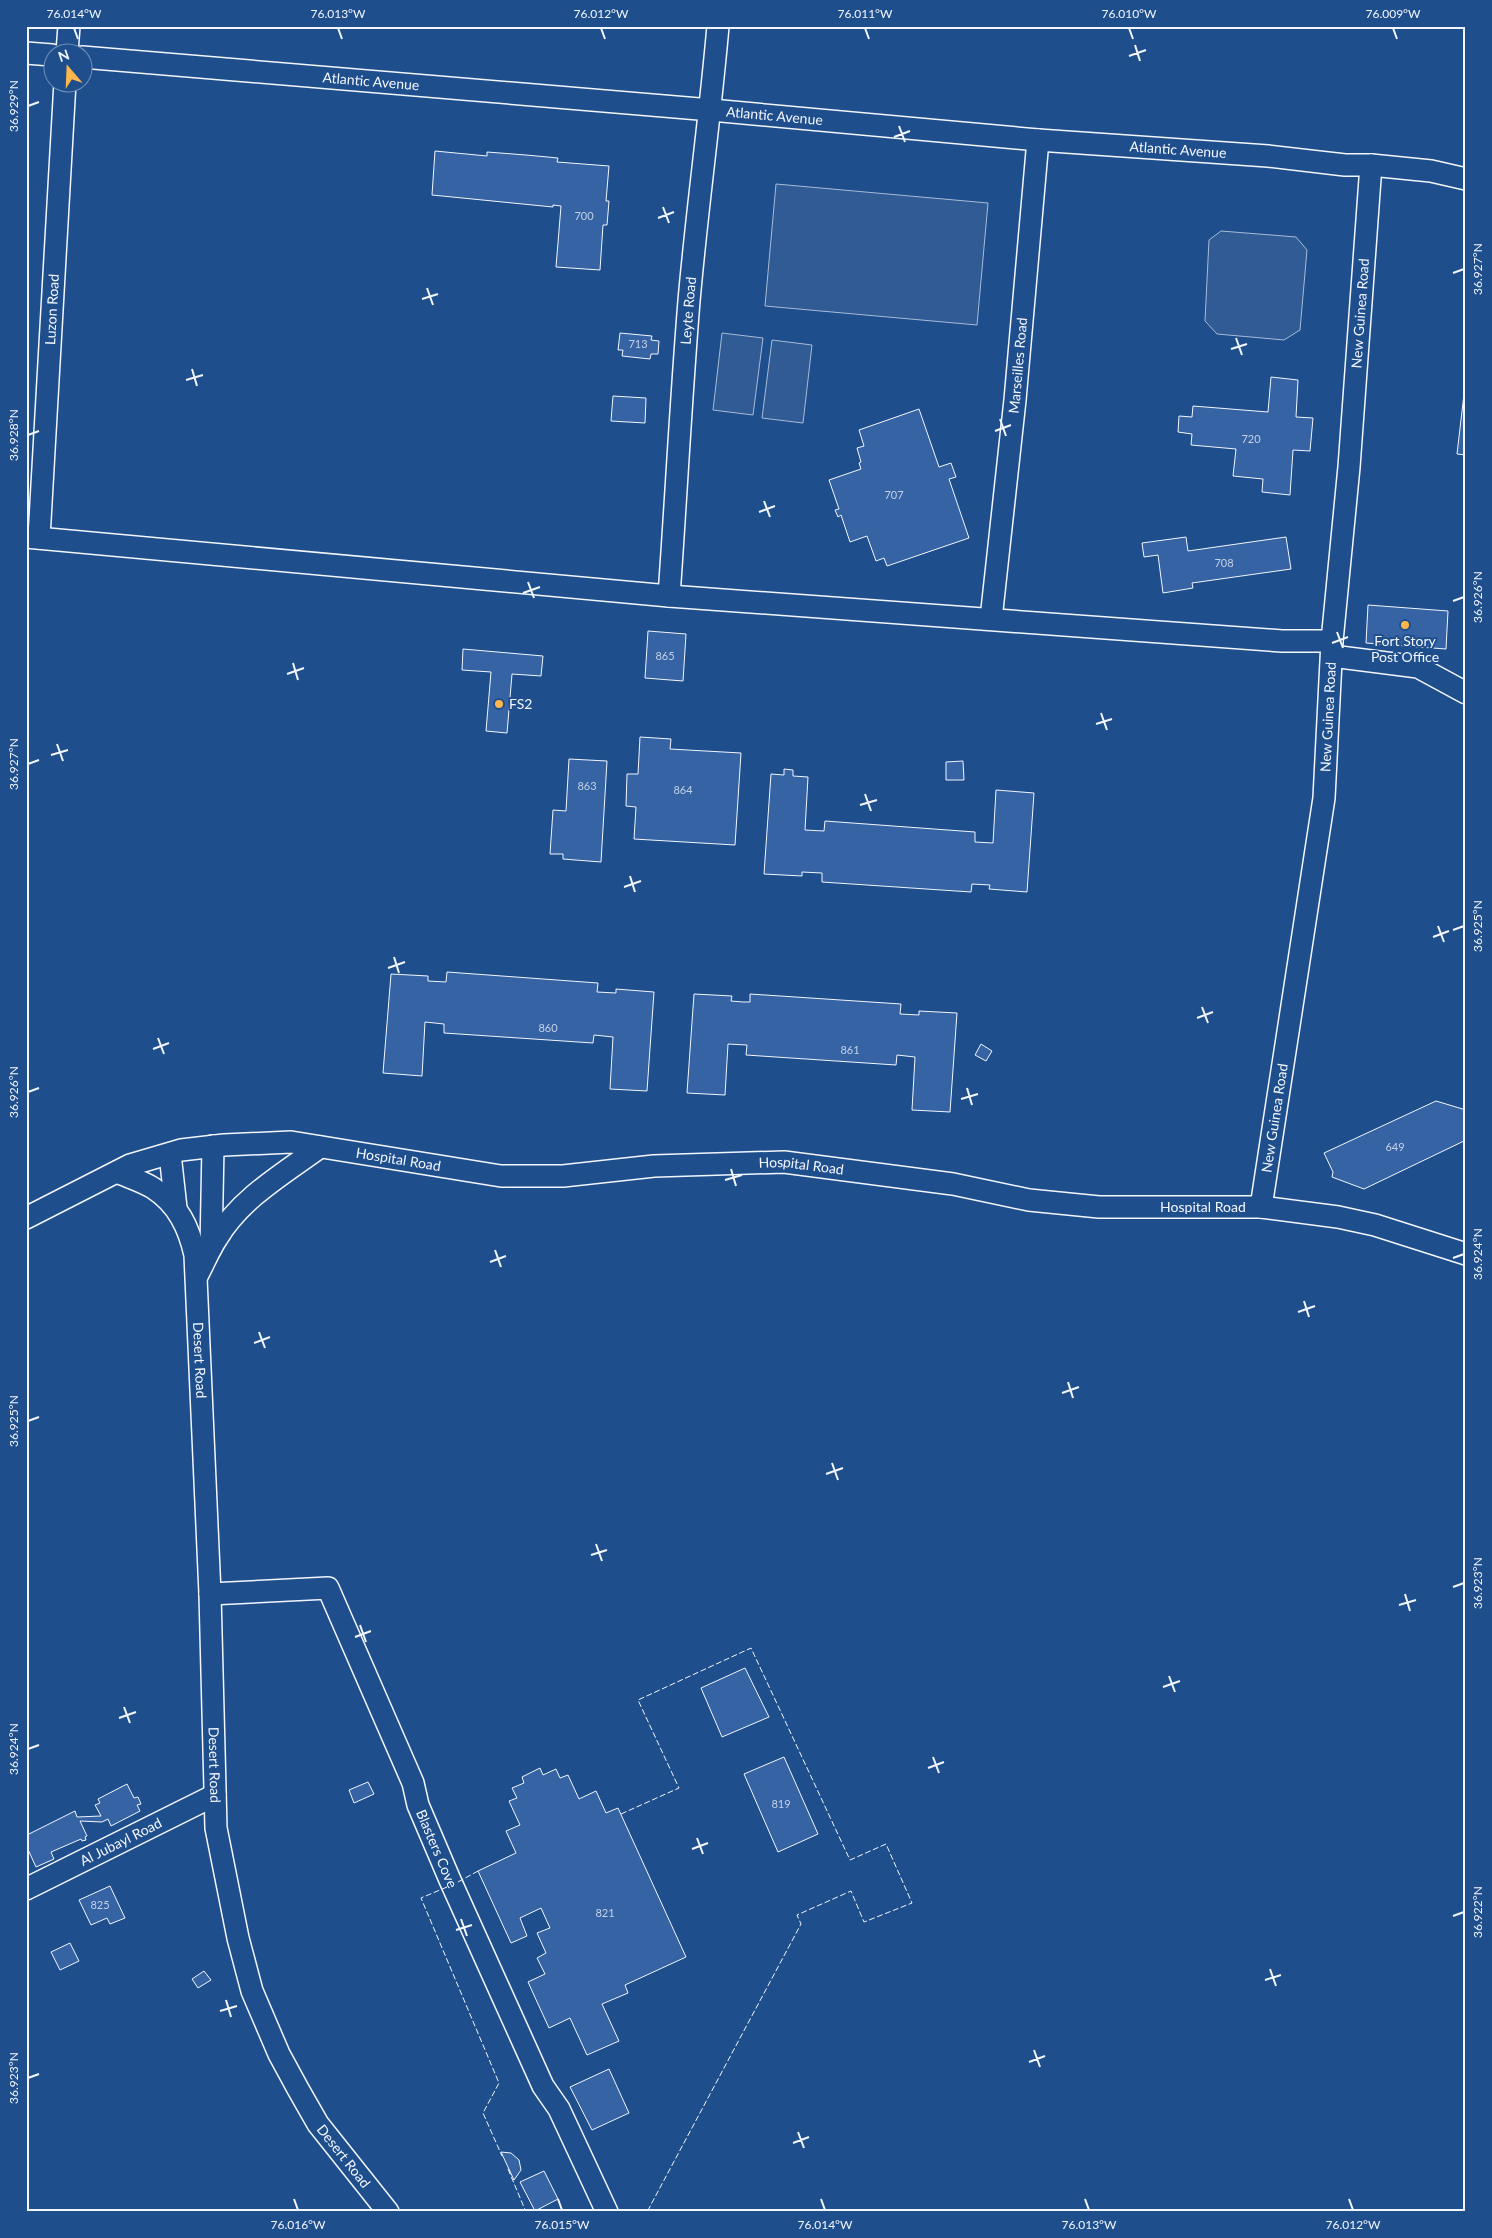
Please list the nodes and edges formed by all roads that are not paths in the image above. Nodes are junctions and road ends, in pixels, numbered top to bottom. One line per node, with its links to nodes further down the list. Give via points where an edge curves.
1 (69, 26): 3 (street)
2 (718, 26): 8 (street, Leyte Road)
3 (68, 42)
4 (26, 53): 5 (street)
5 (42, 54)
6 (92, 58): 8 (street, Atlantic Avenue)
7 (64, 92): 12 (street, Luzon Road)
8 (711, 110): 9 (street, Atlantic Avenue); 13 (street, Leyte Road, via 690,293)
9 (1038, 140): 10 (street, Atlantic Avenue); 14 (street, Marseilles Road)
10 (1371, 165): 11 (street, Atlantic Avenue, via 1431,171); 15 (street, New Guinea Road)
11 (1466, 179)
12 (33, 537): 13 (street)
13 (669, 596): 14 (street)
14 (991, 619): 15 (street, via 1282,641)
15 (1332, 649): 16 (street, via 1418,667); 21 (street, New Guinea Road, via 1324,798)
16 (1466, 693)
17 (213, 1146): 18 (street, Hospital Road, via 291,1142); 19 (street, Hospital Road); 24 (street, Desert Road)
18 (320, 1147): 21 (street, Hospital Road, via 502,1176 563,1176 654,1166 784,1162 953,1184 1029,1200 1099,1207); 24 (street, Desert Road, via 269,1182 238,1210)
19 (170, 1154): 20 (street, Hospital Road); 22 (street, Desert Road)
20 (117, 1172): 22 (street, Desert Road, via 153,1188); 23 (street, Hospital Road)
21 (1261, 1207): 25 (street, Hospital Road, via 1375,1225)
22 (176, 1208): 26 (street, Desert Road, via 190,1231)
23 (26, 1218)
24 (211, 1249): 26 (street, Desert Road)
25 (1466, 1254)
26 (197, 1276): 27 (street, Desert Road)
27 (210, 1594): 28 (street, Desert Road); 31 (street, Blasters Cove, via 328,1588 413,1783 418,1805 450,1880 543,2086 558,2110)
28 (216, 1795): 29 (street, Al Jubayl Road); 30 (street, Desert Road, via 216,1828 252,1992 279,2054 318,2124)
29 (26, 1889)
30 (388, 2212)
31 (607, 2212)

